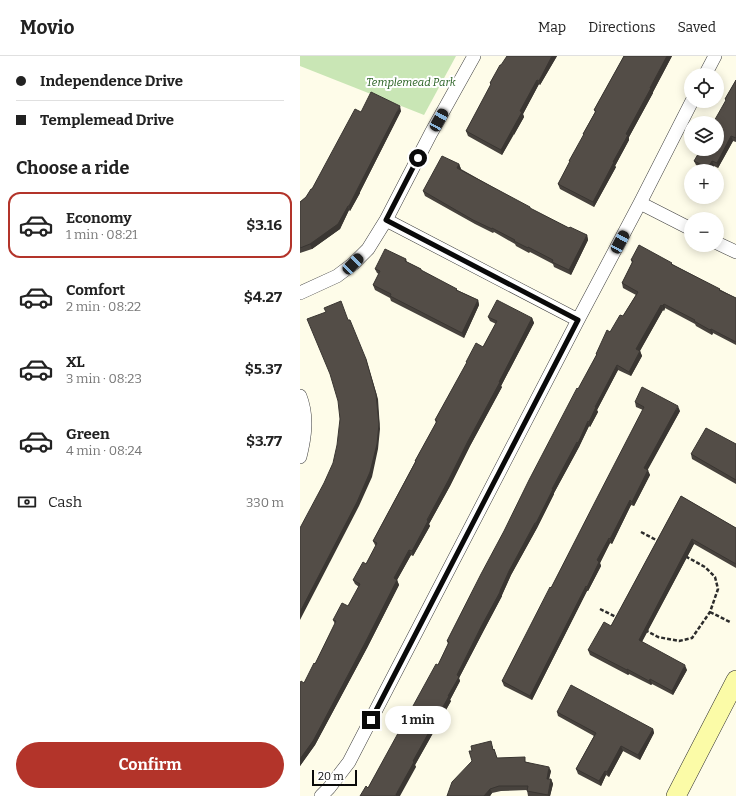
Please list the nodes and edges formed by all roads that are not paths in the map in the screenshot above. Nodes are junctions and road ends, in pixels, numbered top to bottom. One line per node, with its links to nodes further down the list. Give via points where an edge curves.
1 (474, 56): 6 (street)
2 (715, 56): 3 (street)
3 (709, 68)
4 (688, 108): 5 (street)
5 (640, 204): 7 (street); 11 (street)
6 (386, 220): 10 (street, via 368,249 353,264 337,276); 11 (street)
7 (684, 226)
8 (724, 246): 9 (street)
9 (736, 252)
10 (300, 293)
11 (578, 320): 15 (street, via 349,762)
12 (300, 396): 13 (street, via 305,430)
13 (300, 458)
14 (736, 680): 16 (main road)
15 (321, 796)
16 (676, 796)

